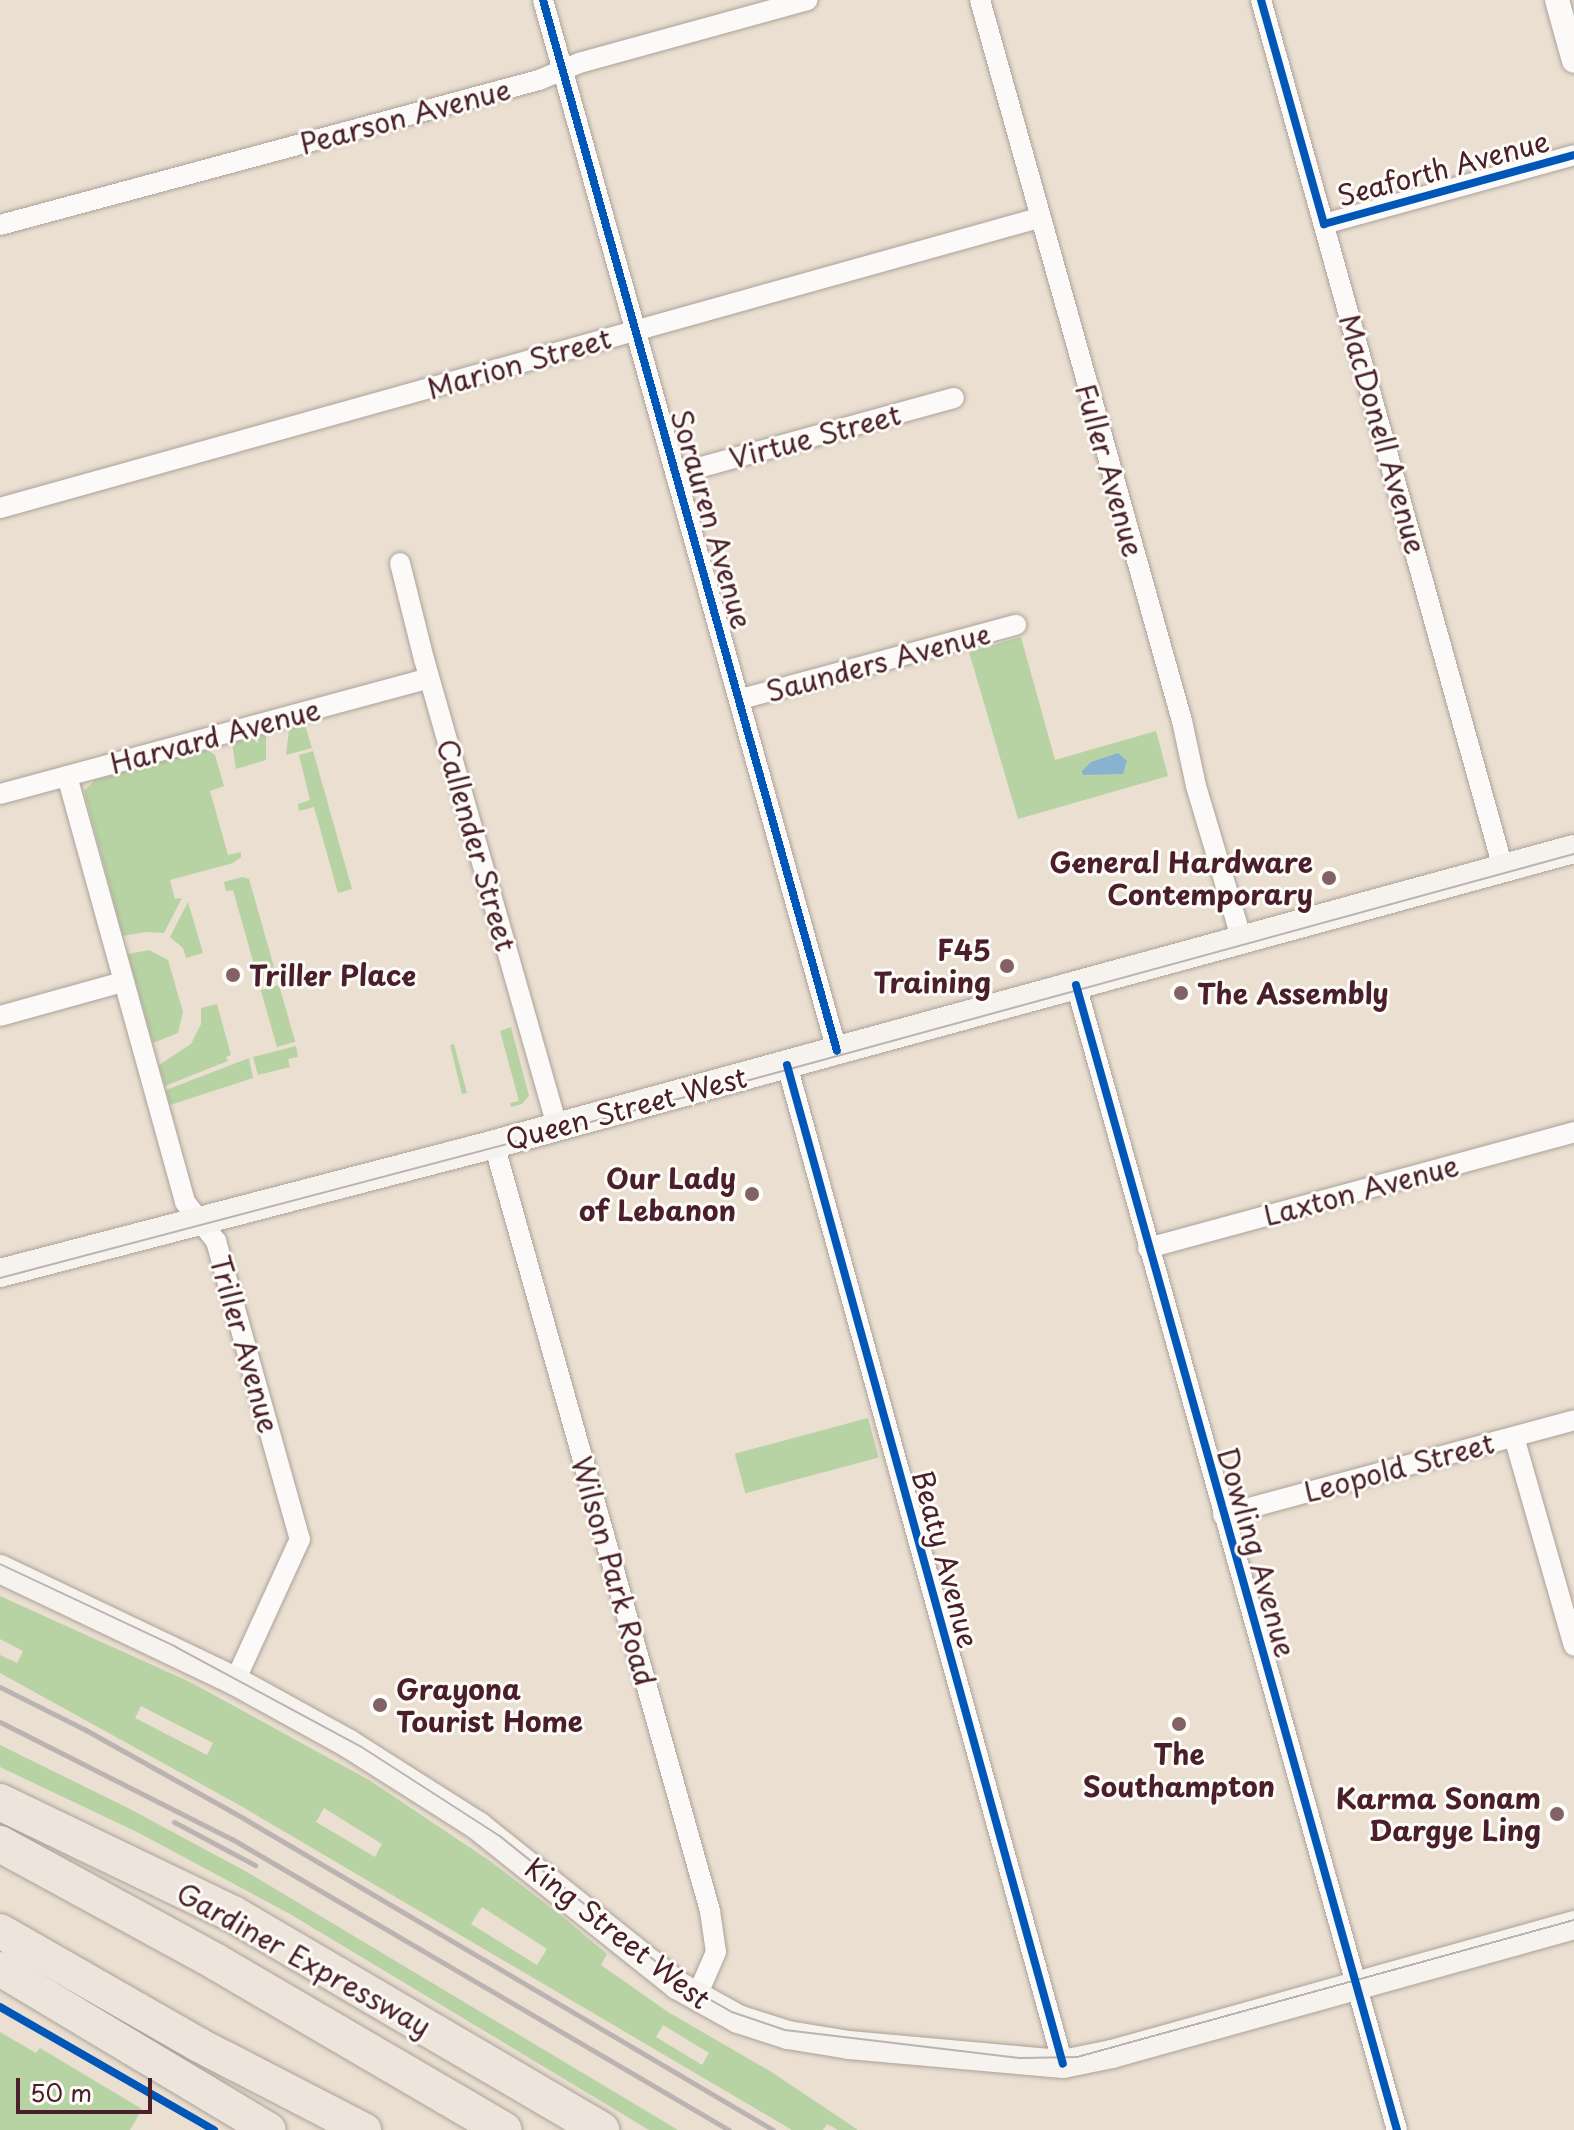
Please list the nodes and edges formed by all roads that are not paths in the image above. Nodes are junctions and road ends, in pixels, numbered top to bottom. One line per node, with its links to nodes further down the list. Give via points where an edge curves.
1 (543, 0): 7 (street, Sorauren Avenue)
2 (807, 0): 7 (street, Pearson Avenue)
3 (980, 0): 9 (street, Fuller Avenue)
4 (1261, 0): 10 (street, MacDonell Avenue)
5 (1557, 0): 6 (street)
6 (1574, 61)
7 (561, 71): 11 (street, Pearson Avenue); 12 (street, Sorauren Avenue)
8 (1574, 155): 10 (street, Seaforth Avenue)
9 (1039, 218): 12 (street, Marion Street); 24 (street, Fuller Avenue)
10 (1324, 224): 23 (street, MacDonell Avenue)
11 (0, 225)
12 (634, 331): 14 (street, Sorauren Avenue); 15 (street, Marion Street)
13 (954, 398): 14 (street, Virtue Street)
14 (676, 474): 19 (street, Sorauren Avenue)
15 (0, 508)
16 (400, 563): 18 (street, Callender Street)
17 (1016, 625): 19 (street, Saunders Avenue)
18 (429, 678): 20 (street, Harvard Avenue); 30 (street, Callender Street)
19 (741, 699): 28 (street, Sorauren Avenue)
20 (67, 776): 21 (street, Harvard Avenue); 25 (street, Triller Avenue)
21 (0, 794)
22 (1574, 849): 23 (main road, Queen Street West)
23 (1503, 868): 24 (main road, Queen Street West)
24 (1242, 940): 26 (main road, Queen Street West)
25 (123, 982): 27 (street); 33 (street, Triller Avenue, via 185,1202)
26 (1076, 985): 28 (main road, Queen Street West); 34 (street, Dowling Avenue)
27 (0, 1016)
28 (837, 1051): 29 (main road, Queen Street West)
29 (787, 1065): 30 (main road, Queen Street West); 49 (street, Beaty Avenue)
30 (557, 1127): 32 (main road, Queen Street West)
31 (1574, 1132): 34 (street, Laxton Avenue)
32 (494, 1144): 33 (main road, Queen Street West); 48 (street, Wilson Park Road, via 710,1911 716,1952)
33 (199, 1221): 35 (main road, Queen Street West); 41 (street, Triller Avenue, via 216,1241 300,1539)
34 (1148, 1248): 38 (street, Dowling Avenue)
35 (0, 1273)
36 (1574, 1420): 37 (street, Leopold Street)
37 (1514, 1437): 38 (street, Leopold Street); 40 (street)
38 (1223, 1515): 47 (street, Dowling Avenue)
39 (0, 1569): 41 (main road, King Street West)
40 (1574, 1646)
41 (235, 1681): 48 (main road, King Street West, via 349,1744 478,1826)
42 (0, 1802): 53 (highway, Gardiner Expressway, via 233,1914)
43 (0, 1844): 52 (highway, Gardiner Expressway, via 216,1962)
44 (1574, 1925): 47 (main road, King Street West)
45 (0, 1931): 51 (highway, via 199,2045)
46 (0, 1969): 50 (highway)
47 (1356, 1985): 49 (main road, King Street West); 54 (street, Dowling Avenue)
48 (696, 1998): 49 (main road, King Street West, via 759,2027 812,2040)
49 (1063, 2064)
50 (269, 2130)
51 (364, 2130)
52 (503, 2130)
53 (601, 2130)
54 (1397, 2130)

